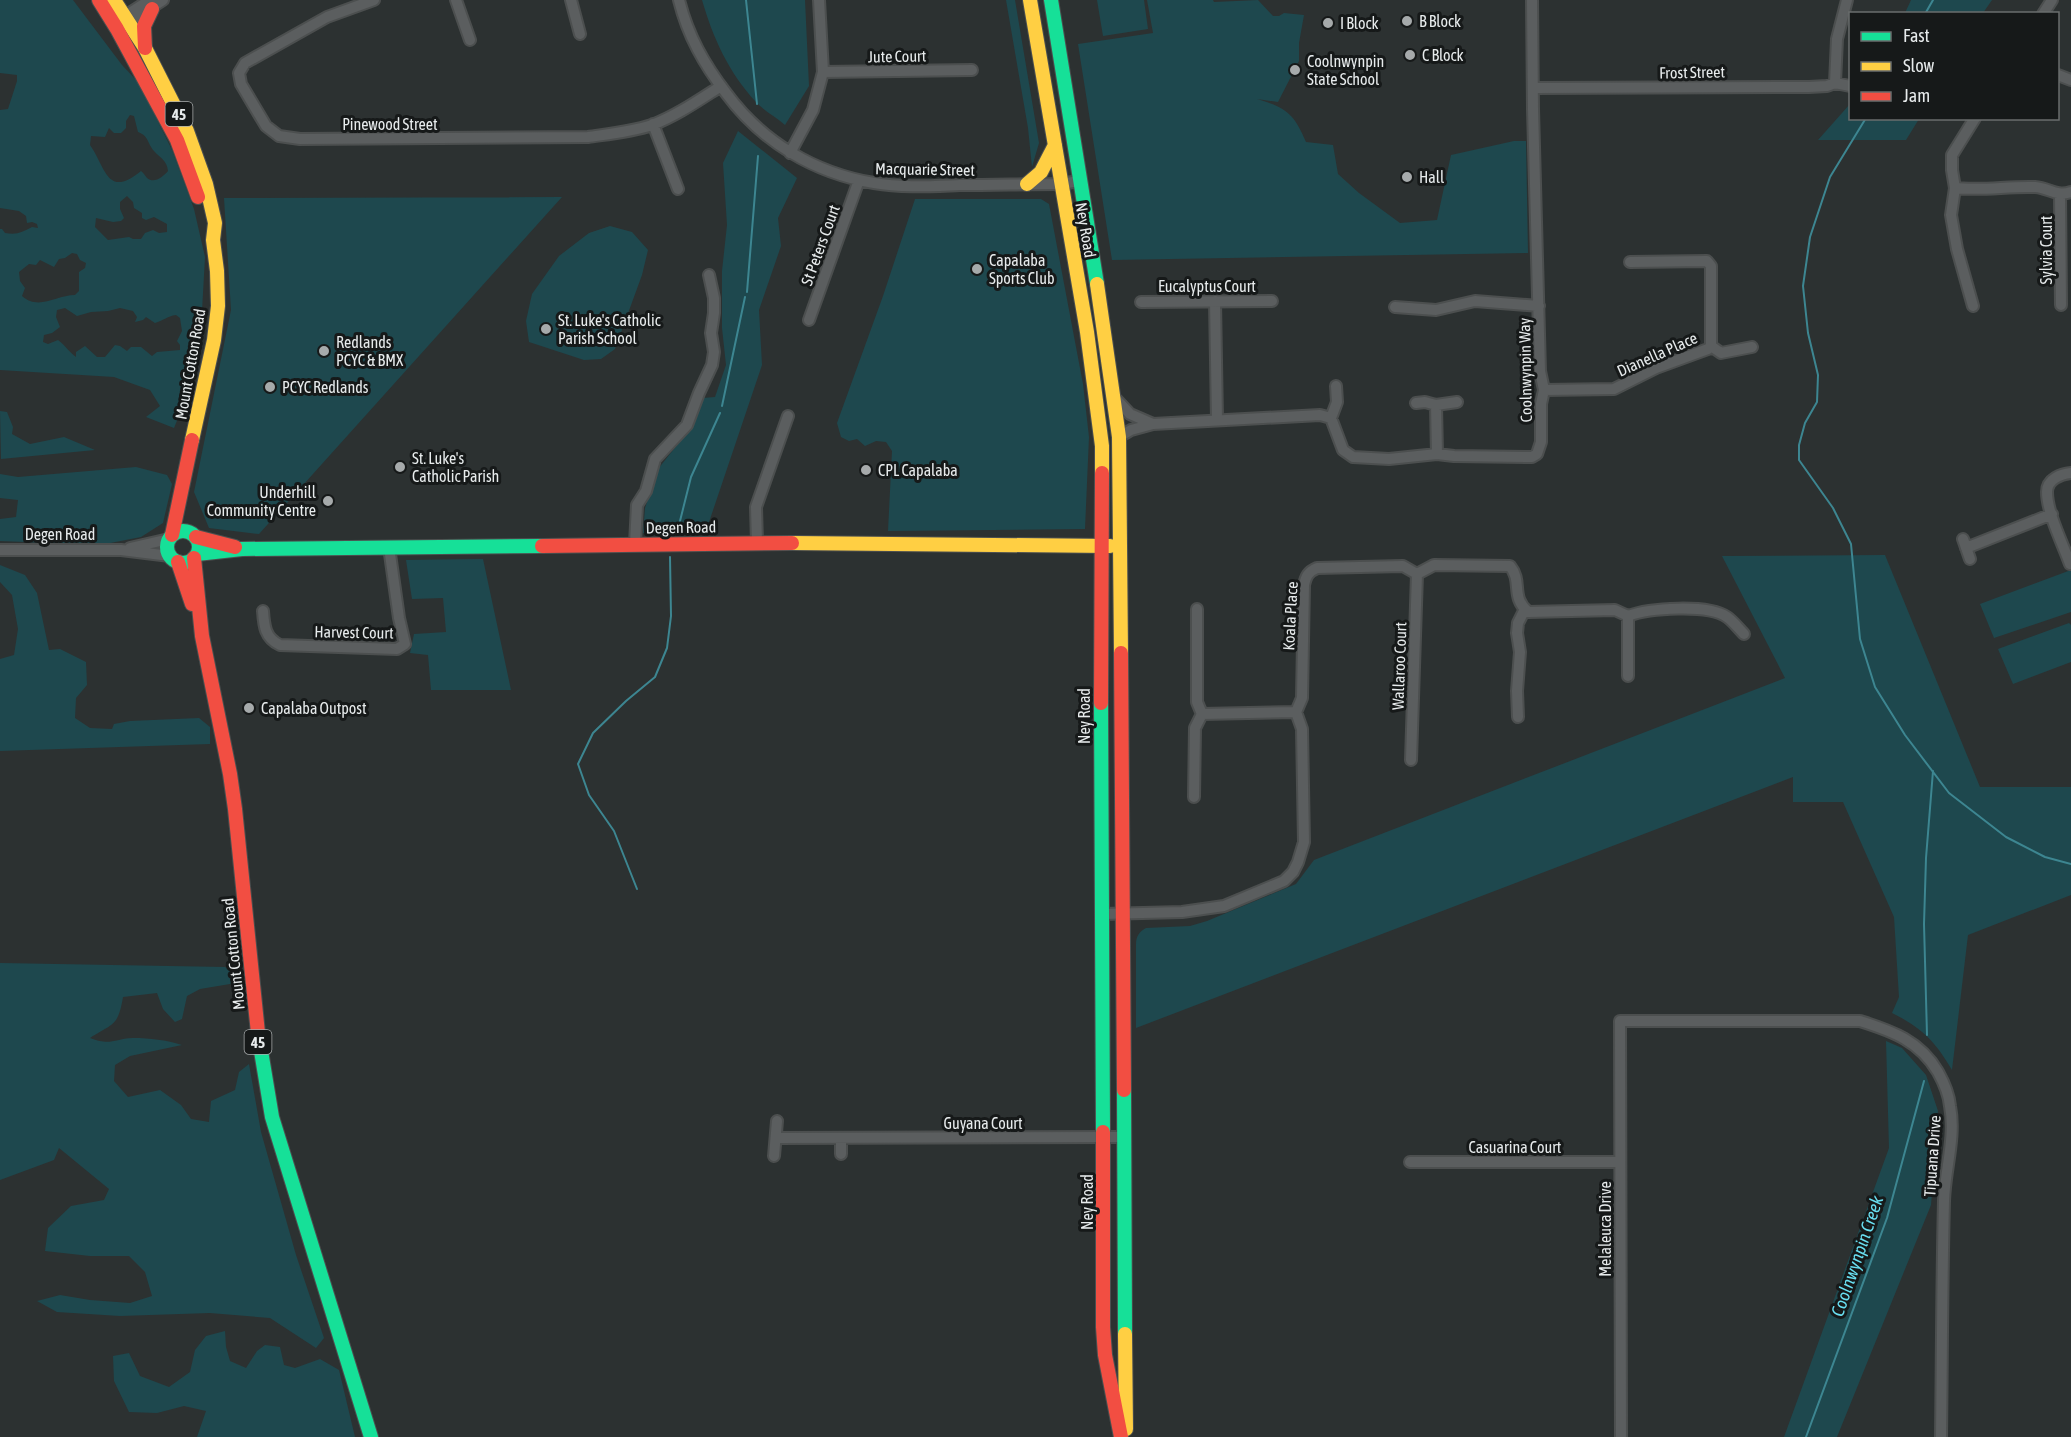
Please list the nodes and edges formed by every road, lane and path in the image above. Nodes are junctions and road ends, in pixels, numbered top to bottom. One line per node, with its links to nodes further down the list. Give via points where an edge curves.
1 (99, 0): 14 (main road, Mount Cotton Road / 45)
2 (114, 0): 14 (main road, Mount Cotton Road / 45)
3 (163, 0): 13 (street)
4 (374, 0): 25 (street, Pinewood Street, via 316,22 245,63 239,73 241,84 266,126 279,136 300,140 588,137)
5 (456, 0): 16 (street)
6 (571, 0): 15 (street)
7 (679, 0): 21 (street, Macquarie Street, via 693,42)
8 (819, 0): 19 (street)
9 (1030, 0): 26 (main road, Ney Road)
10 (1051, 0): 29 (main road, Ney Road)
11 (1532, 0): 23 (street, Coolnwynpin Way)
12 (1847, 0): 20 (street, via 1838,39)
13 (151, 4): 14 (street); 17 (main road, via 144,26)
14 (121, 23): 17 (main road, Mount Cotton Road / 45); 35 (main road, Mount Cotton Road / 45, via 177,140)
15 (580, 34)
16 (470, 40)
17 (145, 48): 35 (main road, Mount Cotton Road / 45, via 200,166 216,223)
18 (972, 70): 19 (street, Jute Court)
19 (823, 72): 27 (street, via 813,110)
20 (1835, 83): 22 (street, Frost Street); 23 (street, Frost Street, via 1809,87)
21 (721, 86): 25 (street, Pinewood Street); 27 (street, Macquarie Street, via 738,109)
22 (1849, 86)
23 (1533, 88): 42 (street, Coolnwynpin Way)
24 (1974, 120): 32 (street, via 1952,155)
25 (653, 124): 33 (street)
26 (1055, 145): 30 (main road, via 1041,172); 31 (main road, Ney Road)
27 (790, 153): 28 (street, Macquarie Street, via 816,167)
28 (859, 180): 30 (street, Macquarie Street, via 896,185); 45 (street, St Peters Court)
29 (1079, 181): 31 (street, Macquarie Street); 50 (main road, Ney Road)
30 (1027, 184): 31 (street, Macquarie Street)
31 (1061, 184): 67 (main road, Ney Road, via 1102,446)
32 (1955, 188): 34 (street, via 2034,187); 43 (street, via 1951,215)
33 (678, 189)
34 (2066, 193): 41 (street, Sylvia Court)
35 (213, 240): 61 (main road, Mount Cotton Road / 45, via 218,271 214,340)
36 (1630, 262): 46 (street, Dianella Place, via 1707,261 1711,266)
37 (709, 275): 66 (street, via 714,298 712,365 687,425 655,459 646,491 637,505)
38 (1215, 301): 39 (street, Eucalyptus Court); 40 (street, Eucalyptus Court); 56 (street)
39 (1272, 301)
40 (1141, 302)
41 (2061, 305)
42 (1539, 306): 44 (street, via 1474,301 1436,310); 49 (street, Coolnwynpin Way)
43 (1973, 306)
44 (1395, 307)
45 (809, 320)
46 (1711, 346): 47 (street, Dianella Place, via 1721,353); 49 (street, Dianella Place, via 1614,389)
47 (1752, 347)
48 (1336, 386): 55 (street, via 1337,402)
49 (1544, 390): 59 (street, Coolnwynpin Way, via 1541,442 1532,457)
50 (1114, 398): 57 (street, via 1130,414); 58 (main road, Ney Road)
51 (1457, 402): 53 (street)
52 (1416, 403): 53 (street)
53 (1436, 405): 59 (street)
54 (788, 417): 65 (street, via 756,507)
55 (1331, 418): 56 (street, via 1320,415); 59 (street, Coolnwynpin Way, via 1343,450 1353,457 1389,459)
56 (1217, 420): 57 (street)
57 (1153, 424): 58 (street)
58 (1119, 437): 68 (main road, Ney Road)
59 (1437, 454)
60 (2071, 473): 62 (street, via 2056,477 2048,486)
61 (182, 493): 63 (main road, Mount Cotton Road / 45, via 184,517); 64 (main road, Mount Cotton Road / 45)
62 (2052, 514): 75 (street, via 1964,543); 76 (street)
63 (193, 534): 64 (main road, via 180,531); 70 (main road, Degen Road); 73 (main road, 45, via 199,545)
64 (170, 537): 72 (street, Degen Road); 74 (main road, 45, via 167,548)
65 (757, 543): 66 (main road, Degen Road); 67 (main road, Degen Road)
66 (635, 544): 69 (main road, Degen Road)
67 (1101, 546): 68 (main road, Degen Road); 91 (main road, Ney Road)
68 (1121, 546): 90 (main road, Ney Road)
69 (389, 547): 70 (main road, Degen Road); 80 (street, Harvest Court, via 405,639 402,648 280,645 267,635)
70 (242, 549): 73 (main road, Degen Road)
71 (0, 550): 72 (street, Degen Road)
72 (121, 550): 74 (street, Degen Road)
73 (196, 556): 74 (main road, via 187,562); 83 (main road, Mount Cotton Road / 45)
74 (174, 559): 83 (main road, Mount Cotton Road / 45)
75 (1970, 559)
76 (2070, 564)
77 (1418, 574): 79 (street, via 1434,565 1510,566 1516,573 1517,596); 85 (street, Koala Place, via 1403,566 1317,568 1310,572 1304,585 1302,698); 88 (street, Wallaroo Court)
78 (1197, 609): 86 (street, via 1197,702)
79 (1525, 609): 81 (street, via 1615,610); 87 (street, via 1517,633)
80 (263, 611)
81 (1628, 616): 82 (street, via 1640,612 1713,611 1727,617); 84 (street)
82 (1744, 634)
83 (202, 636): 102 (main road, Mount Cotton Road / 45, via 235,809 265,1084)
84 (1628, 676)
85 (1296, 712): 86 (street); 90 (street, Koala Place, via 1302,729 1304,842 1293,872 1284,881 1224,906 1182,912)
86 (1202, 714): 89 (street, via 1195,728)
87 (1518, 717)
88 (1411, 760)
89 (1194, 797)
90 (1122, 913): 91 (street, Koala Place); 94 (main road, Ney Road)
91 (1103, 914): 96 (main road, Ney Road)
92 (1620, 1022): 101 (street, Melaleuca Drive); 106 (street, Tipuana Drive, via 1860,1021 1894,1032 1925,1054 1939,1073 1950,1105 1952,1130 1944,1197)
93 (777, 1121): 95 (street)
94 (1124, 1137): 96 (street, Guyana Court); 104 (main road, Ney Road)
95 (777, 1138): 97 (street, Guyana Court); 99 (street)
96 (1103, 1138): 97 (street, Guyana Court); 103 (main road, Ney Road, via 1103,1327)
97 (842, 1139): 98 (street)
98 (841, 1154)
99 (774, 1156)
100 (1410, 1162): 101 (street, Casuarina Court)
101 (1620, 1162): 105 (street, Melaleuca Drive)
102 (370, 1437)
103 (1121, 1437)
104 (1126, 1437)
105 (1621, 1437)
106 (1941, 1437)

